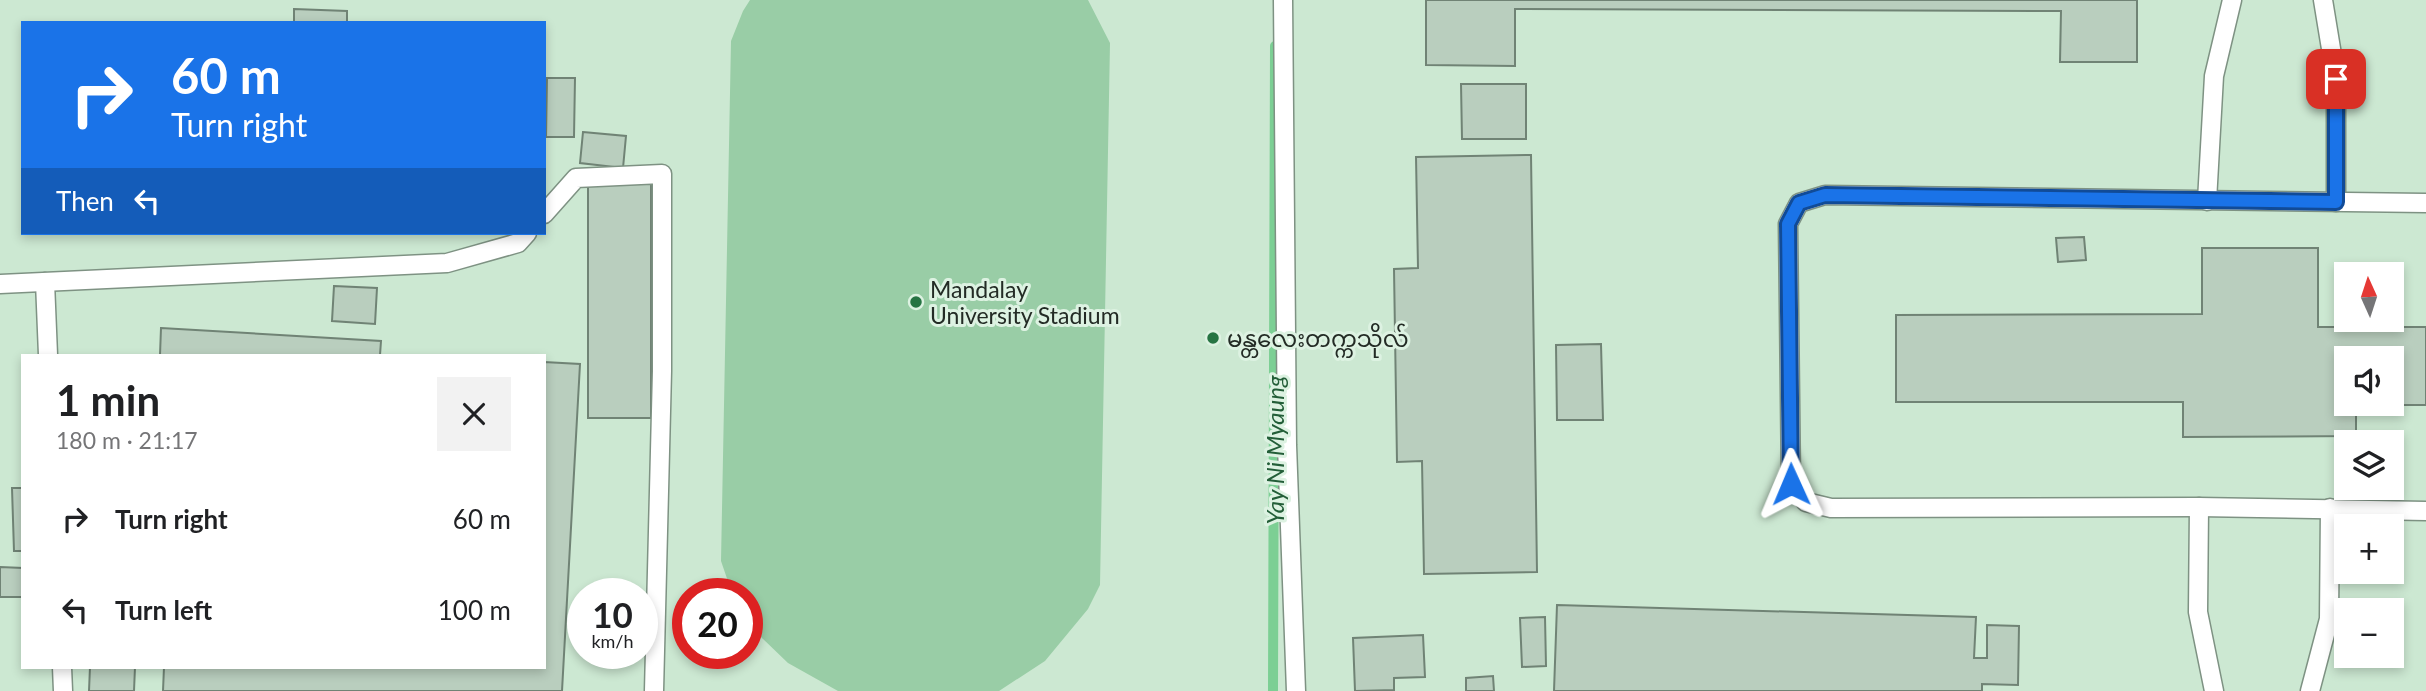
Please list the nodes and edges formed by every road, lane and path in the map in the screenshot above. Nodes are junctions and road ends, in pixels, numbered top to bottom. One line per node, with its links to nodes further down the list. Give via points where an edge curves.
1 (1283, 0): 18 (lane, via 1287,445)
2 (2232, 0): 4 (lane, via 2214,76)
3 (2323, 0): 5 (lane, via 2336,79)
4 (2207, 201): 5 (lane); 12 (lane, via 1825,195 1799,203 1788,224 1791,484 1806,502 1831,508)
5 (2336, 202): 6 (lane)
6 (2426, 203)
7 (546, 212): 17 (lane, via 576,178 662,174)
8 (525, 235): 9 (lane, via 518,243 447,263)
9 (45, 282): 10 (lane); 11 (lane)
10 (0, 284)
11 (48, 354)
12 (2199, 507): 13 (lane); 19 (lane, via 2198,612)
13 (2330, 508): 14 (lane); 20 (lane, via 2329,619)
14 (2426, 511)
15 (62, 669): 16 (lane)
16 (63, 691)
17 (653, 691)
18 (1296, 691)
19 (2214, 691)
20 (2310, 691)

